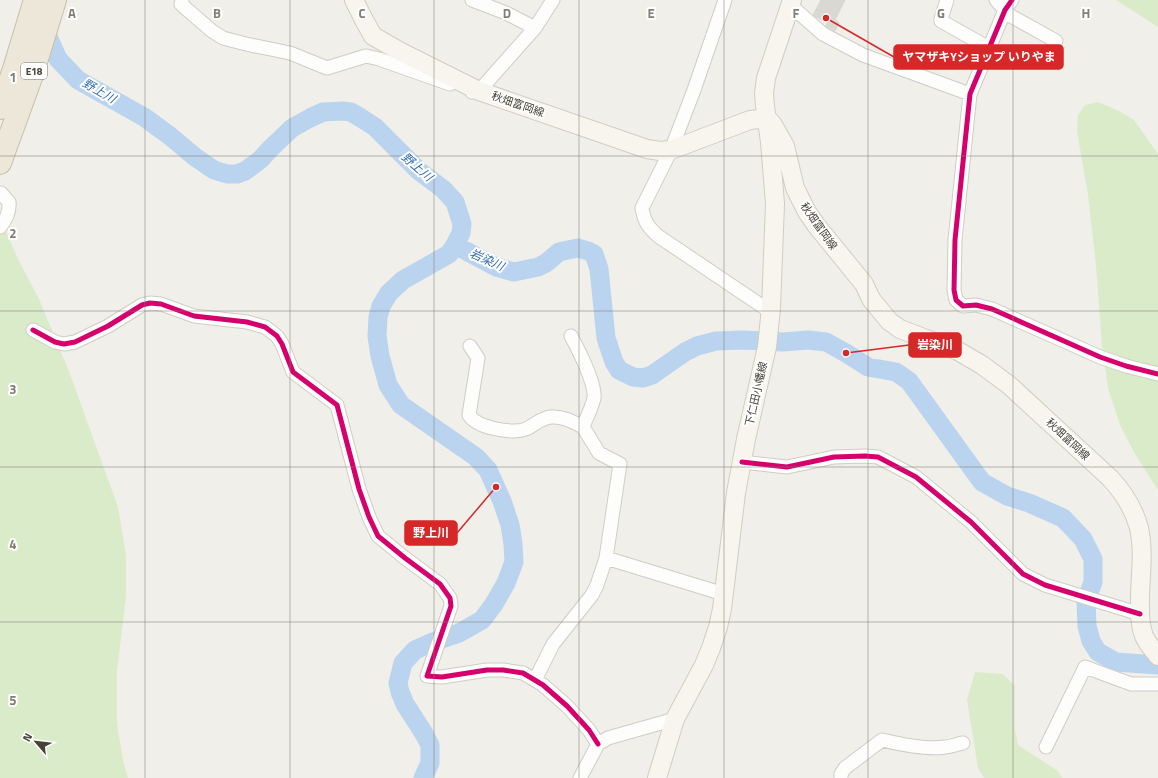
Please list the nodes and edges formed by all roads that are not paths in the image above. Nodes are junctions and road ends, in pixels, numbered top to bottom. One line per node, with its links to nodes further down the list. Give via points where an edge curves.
1 (35, 0): 16 (highway, E18)
2 (55, 0): 19 (highway, E18, via 32,75)
3 (182, 0): 14 (street, via 183,6 212,32 223,38 290,53 327,68 366,56 472,92)
4 (354, 0): 14 (main road, 秋畑富岡線, via 373,36)
5 (472, 0): 11 (street, via 506,12)
6 (553, 0): 11 (street)
7 (725, 0): 18 (street)
8 (947, 0): 13 (street, via 941,21)
9 (791, 2): 15 (street, via 823,34 863,55); 17 (main road, 下仁田小幡線, via 766,78 764,93)
10 (1004, 3): 12 (street, via 1009,15); 13 (street)
11 (535, 28): 14 (street)
12 (1056, 41)
13 (989, 48): 15 (street)
14 (479, 91): 18 (main road, 秋畑富岡線, via 647,148)
15 (970, 94): 26 (street, via 955,240 956,300 962,306 976,305 992,309 1100,357)
16 (0, 108)
17 (767, 118): 18 (main road, 秋畑富岡線, via 750,120); 22 (main road, 下仁田小幡線, via 775,204); 31 (main road, 秋畑富岡線, via 785,146 795,188 807,212 864,284 871,299 889,321 900,329 958,352 1005,381 1120,488 1128,499 1139,528 1142,562)
18 (671, 150): 22 (street, via 642,208 644,220 658,236 765,308)
19 (0, 163)
20 (1, 193): 21 (street, via 9,202 10,210)
21 (0, 227)
22 (770, 316): 28 (main road, 下仁田小幡線)
23 (33, 330): 33 (street, via 55,342 75,342 150,303 161,304 194,316 247,322 265,327 277,336 282,344 293,372 337,405 359,489 378,536 440,584 450,598 451,606 427,676 442,677 503,670 523,673)
24 (571, 336): 27 (street, via 594,390 594,398)
25 (470, 346): 27 (street, via 478,358 469,414 472,419 502,430 524,429 540,419 551,417 566,419)
26 (1158, 374)
27 (583, 427): 29 (street, via 599,453 620,464)
28 (742, 462): 30 (main road, 下仁田小幡線); 31 (street, via 787,467 834,457 878,457 916,476 971,522 1023,574 1044,585)
29 (606, 558): 30 (street); 33 (street, via 592,595 553,644)
30 (724, 594): 35 (main road, 下仁田小幡線, via 711,648)
31 (1140, 614): 32 (main road, 秋畑富岡線, via 1144,635)
32 (1158, 656)
33 (535, 680): 37 (street, via 567,706)
34 (1158, 684): 38 (street, via 1131,684 1085,667)
35 (675, 719): 37 (street, via 608,738); 40 (main road, 下仁田小幡線)
36 (963, 743): 41 (street, via 944,748 882,740 845,768)
37 (598, 744): 39 (street)
38 (1046, 747)
39 (580, 778)
40 (657, 778)
41 (841, 778)

